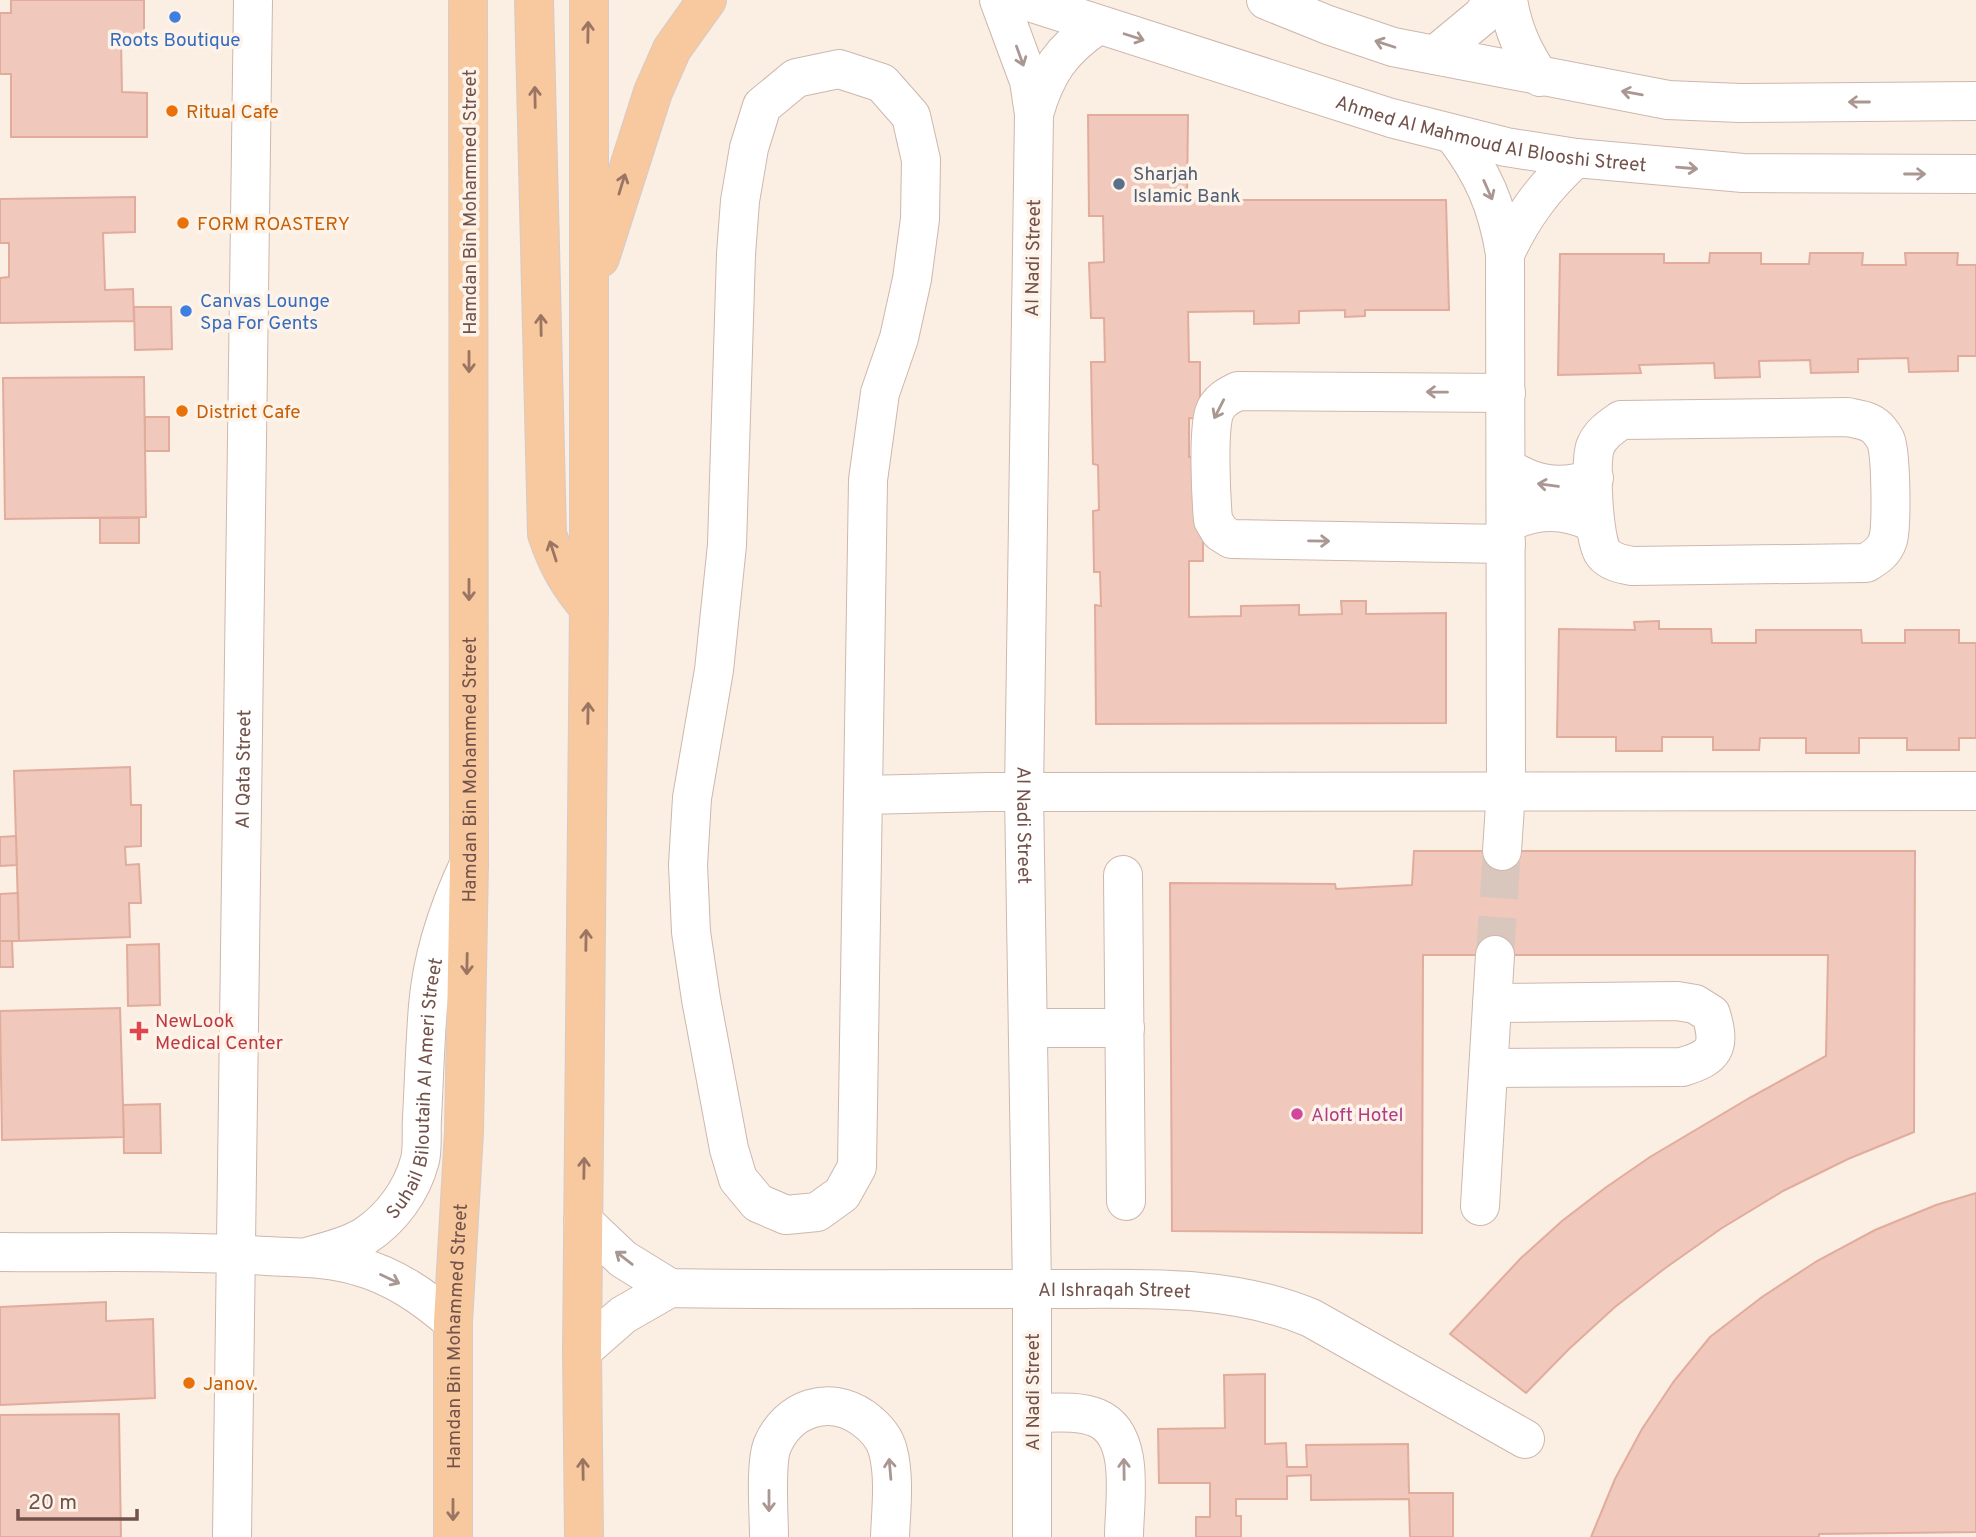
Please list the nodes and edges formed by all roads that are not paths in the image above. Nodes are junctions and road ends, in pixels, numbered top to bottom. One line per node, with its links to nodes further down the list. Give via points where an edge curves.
1 (253, 0): 43 (street, Al Qata Street)
2 (468, 0): 32 (main road, Hamdan Bin Mohammed Street, one-way to 32)
3 (534, 0): 26 (main road, one-way to 3, via 570,587 547,534)
4 (589, 0): 20 (main road, one-way to 4)
5 (707, 0): 20 (main road, one-way to 5, via 653,92 672,49)
6 (999, 0): 15 (street, Al Nadi Street, one-way to 15, via 1029,81)
7 (1023, 0): 11 (street, Ahmed Al Mahmoud Al Blooshi Street)
8 (1266, 0): 12 (street, one-way to 8, via 1394,47)
9 (1493, 0): 12 (street, via 1482,16)
10 (1508, 0): 13 (street, via 1524,53)
11 (1098, 25): 15 (street, Al Nadi Street, via 1053,68); 16 (street, Ahmed Al Mahmoud Al Blooshi Street, one-way to 16)
12 (1435, 55): 13 (street)
13 (1540, 77): 14 (street, one-way to 13, via 1680,100)
14 (1976, 101)
15 (1034, 114): 29 (street, Al Nadi Street)
16 (1453, 135): 17 (street, Ahmed Al Mahmoud Al Blooshi Street); 19 (street, one-way to 19, via 1489,190)
17 (1576, 158): 18 (street, Ahmed Al Mahmoud Al Blooshi Street, one-way to 18, via 1743,173); 19 (street, via 1535,201)
18 (1976, 174)
19 (1506, 254): 21 (street)
20 (588, 297): 26 (main road)
21 (1506, 393): 22 (street); 25 (street, one-way to 25, via 1238,391 1223,398 1212,428 1213,520 1220,532 1231,538)
22 (1506, 467): 23 (street, one-way to 22, via 1576,485 1549,485); 25 (street)
23 (1594, 478): 24 (street); 24 (street, via 1595,447 1605,431 1621,420 1863,419 1877,427 1886,441 1889,526 1879,555 1866,563 1632,566 1605,555)
24 (1594, 523): 25 (street, via 1550,511 1520,517)
25 (1506, 533): 27 (street)
26 (589, 608): 41 (main road, one-way to 26)
27 (1506, 790): 28 (street); 29 (street); 31 (street)
28 (1976, 791)
29 (1024, 793): 30 (street); 36 (street, Al Nadi Street)
30 (863, 795): 30 (street, via 868,480 880,393 912,279 922,160 911,116 882,83 839,69 796,78 762,106 749,148 736,254 727,545 714,670 692,798 688,865 691,932 729,1149 738,1179 758,1203 786,1215 817,1212 842,1194 856,1167)
31 (1502, 851)
32 (469, 863): 44 (street, Suhail Biloutaih Al Ameri Street, via 433,968 420,1159 409,1190 390,1216 364,1237); 47 (main road, Hamdan Bin Mohammed Street, one-way to 47, via 464,1132)
33 (1124, 875): 37 (street)
34 (1496, 955): 35 (street)
35 (1493, 1003): 38 (street); 38 (street, via 1677,1001 1711,1013 1716,1032 1714,1047 1703,1061 1682,1067)
36 (1029, 1028): 37 (street); 46 (street, Al Nadi Street)
37 (1125, 1028): 39 (street)
38 (1489, 1068): 40 (street)
39 (1126, 1201)
40 (1480, 1206)
41 (583, 1221): 45 (street, one-way to 41, via 623,1259); 48 (main road)
42 (0, 1252): 43 (street, Suhail Biloutaih Al Ameri Street)
43 (235, 1254): 44 (street, Suhail Biloutaih Al Ameri Street); 51 (street, Al Qata Street)
44 (301, 1258): 47 (street, Suhail Biloutaih Al Ameri Street, one-way to 47, via 330,1260 383,1275 409,1287)
45 (670, 1287): 46 (street, Al Ishraqah Street); 48 (street, via 623,1315)
46 (1032, 1289): 49 (street, Al Nadi Street); 50 (street, Al Ishraqah Street, via 1208,1292 1290,1309)
47 (453, 1322): 52 (main road, Hamdan Bin Mohammed Street, one-way to 52)
48 (582, 1351): 53 (main road, one-way to 48)
49 (1032, 1413): 56 (street, Al Nadi Street); 57 (street, one-way to 49, via 1125,1460 1111,1426 1096,1417)
50 (1525, 1439)
51 (232, 1537)
52 (453, 1537)
53 (584, 1537)
54 (769, 1537): 55 (street, one-way to 54, via 888,1450 874,1426 851,1409 824,1405 801,1412 782,1427 771,1449)
55 (890, 1537)
56 (1032, 1537)
57 (1124, 1537)

